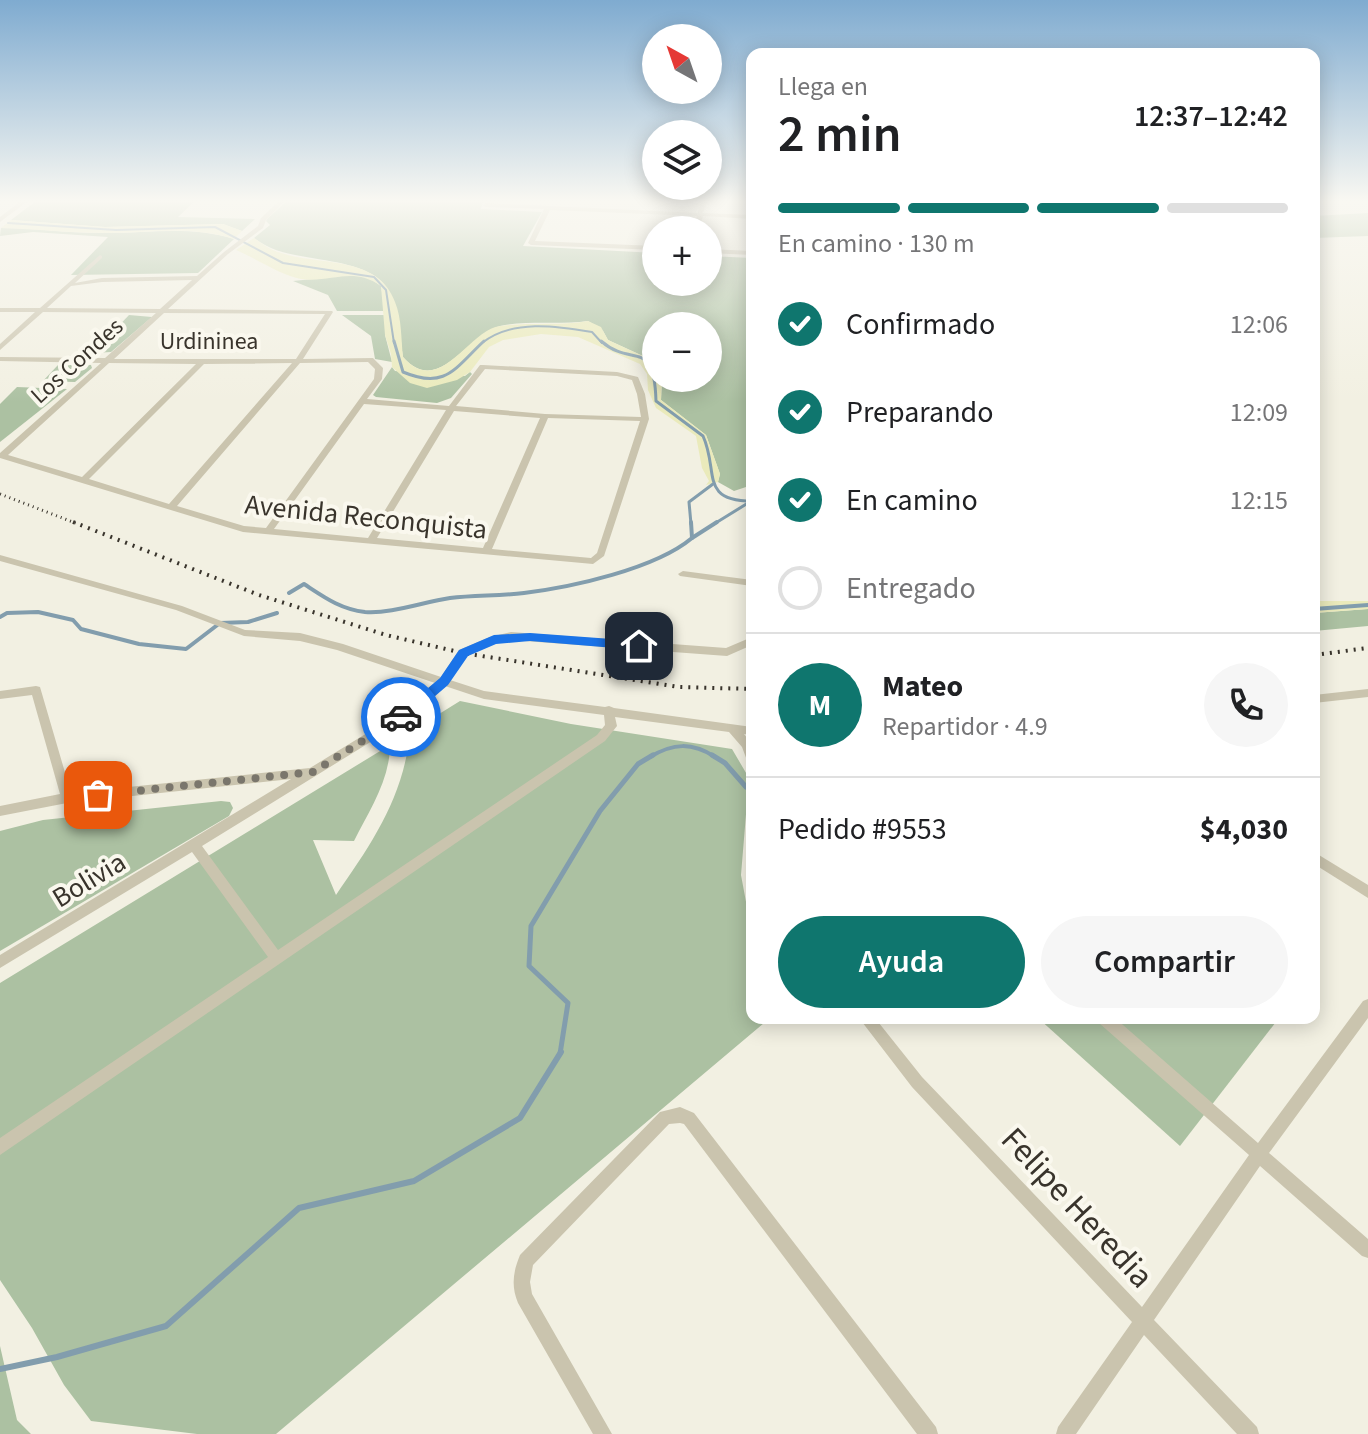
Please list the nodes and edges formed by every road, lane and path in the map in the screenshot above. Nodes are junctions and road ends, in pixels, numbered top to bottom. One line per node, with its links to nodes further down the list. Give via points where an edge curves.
1 (88, 268): 4 (street)
2 (211, 268): 3 (street, Los Condes)
3 (199, 278): 4 (street); 7 (street, Los Condes)
4 (69, 286): 6 (street)
5 (0, 310): 6 (street)
6 (44, 311): 7 (street); 8 (street)
7 (163, 311): 10 (street, Los Condes); 11 (street, via 330,312)
8 (0, 348)
9 (0, 359): 10 (street, Urdininea)
10 (108, 360): 12 (street, Urdininea); 17 (street, Los Condes)
11 (298, 361): 12 (street, Urdininea); 13 (street, Urdininea, via 370,360 379,368 378,379); 19 (street)
12 (202, 362): 18 (street)
13 (361, 401): 14 (street); 20 (street)
14 (452, 407): 15 (street); 16 (street, via 483,367 617,374 635,379); 21 (street)
15 (545, 416): 16 (street); 22 (street)
16 (645, 419): 22 (street, Avenida Reconquista, via 601,554 593,561)
17 (1, 456): 18 (street, Avenida Reconquista)
18 (85, 479): 19 (street, Avenida Reconquista)
19 (171, 507): 20 (street, Avenida Reconquista, via 243,529)
20 (270, 529): 21 (street, Avenida Reconquista)
21 (372, 539): 22 (street, Avenida Reconquista)
22 (486, 552)
23 (0, 558): 27 (street, via 179,608 244,633 300,637)
24 (683, 574): 25 (street)
25 (746, 582)
26 (746, 644): 27 (street, Bolivia, via 727,652 511,636 463,653)
27 (444, 681): 31 (street, via 484,695); 35 (street, Bolivia, via 407,714)
28 (1368, 693): 30 (street)
29 (0, 695): 36 (street, via 36,690)
30 (1320, 698)
31 (609, 710): 32 (street); 46 (street, via 611,726 601,738)
32 (731, 727): 33 (street); 34 (street)
33 (746, 730)
34 (746, 744)
35 (313, 772): 36 (street); 38 (street, Bolivia)
36 (67, 798): 37 (street)
37 (0, 811)
38 (194, 845): 41 (street); 42 (street, Bolivia)
39 (1320, 861): 40 (street)
40 (1368, 892)
41 (274, 955)
42 (0, 962)
43 (1365, 1018): 47 (street)
44 (871, 1024): 49 (street, Felipe Heredia, via 917,1082)
45 (1111, 1024): 47 (street)
46 (0, 1147)
47 (1259, 1154): 48 (street); 49 (street)
48 (1368, 1250)
49 (1143, 1324): 52 (street); 53 (street, Felipe Heredia)
50 (603, 1434): 51 (street, via 524,1297 526,1261 665,1117 680,1115 689,1118)
51 (929, 1434)
52 (1065, 1434)
53 (1250, 1434)

